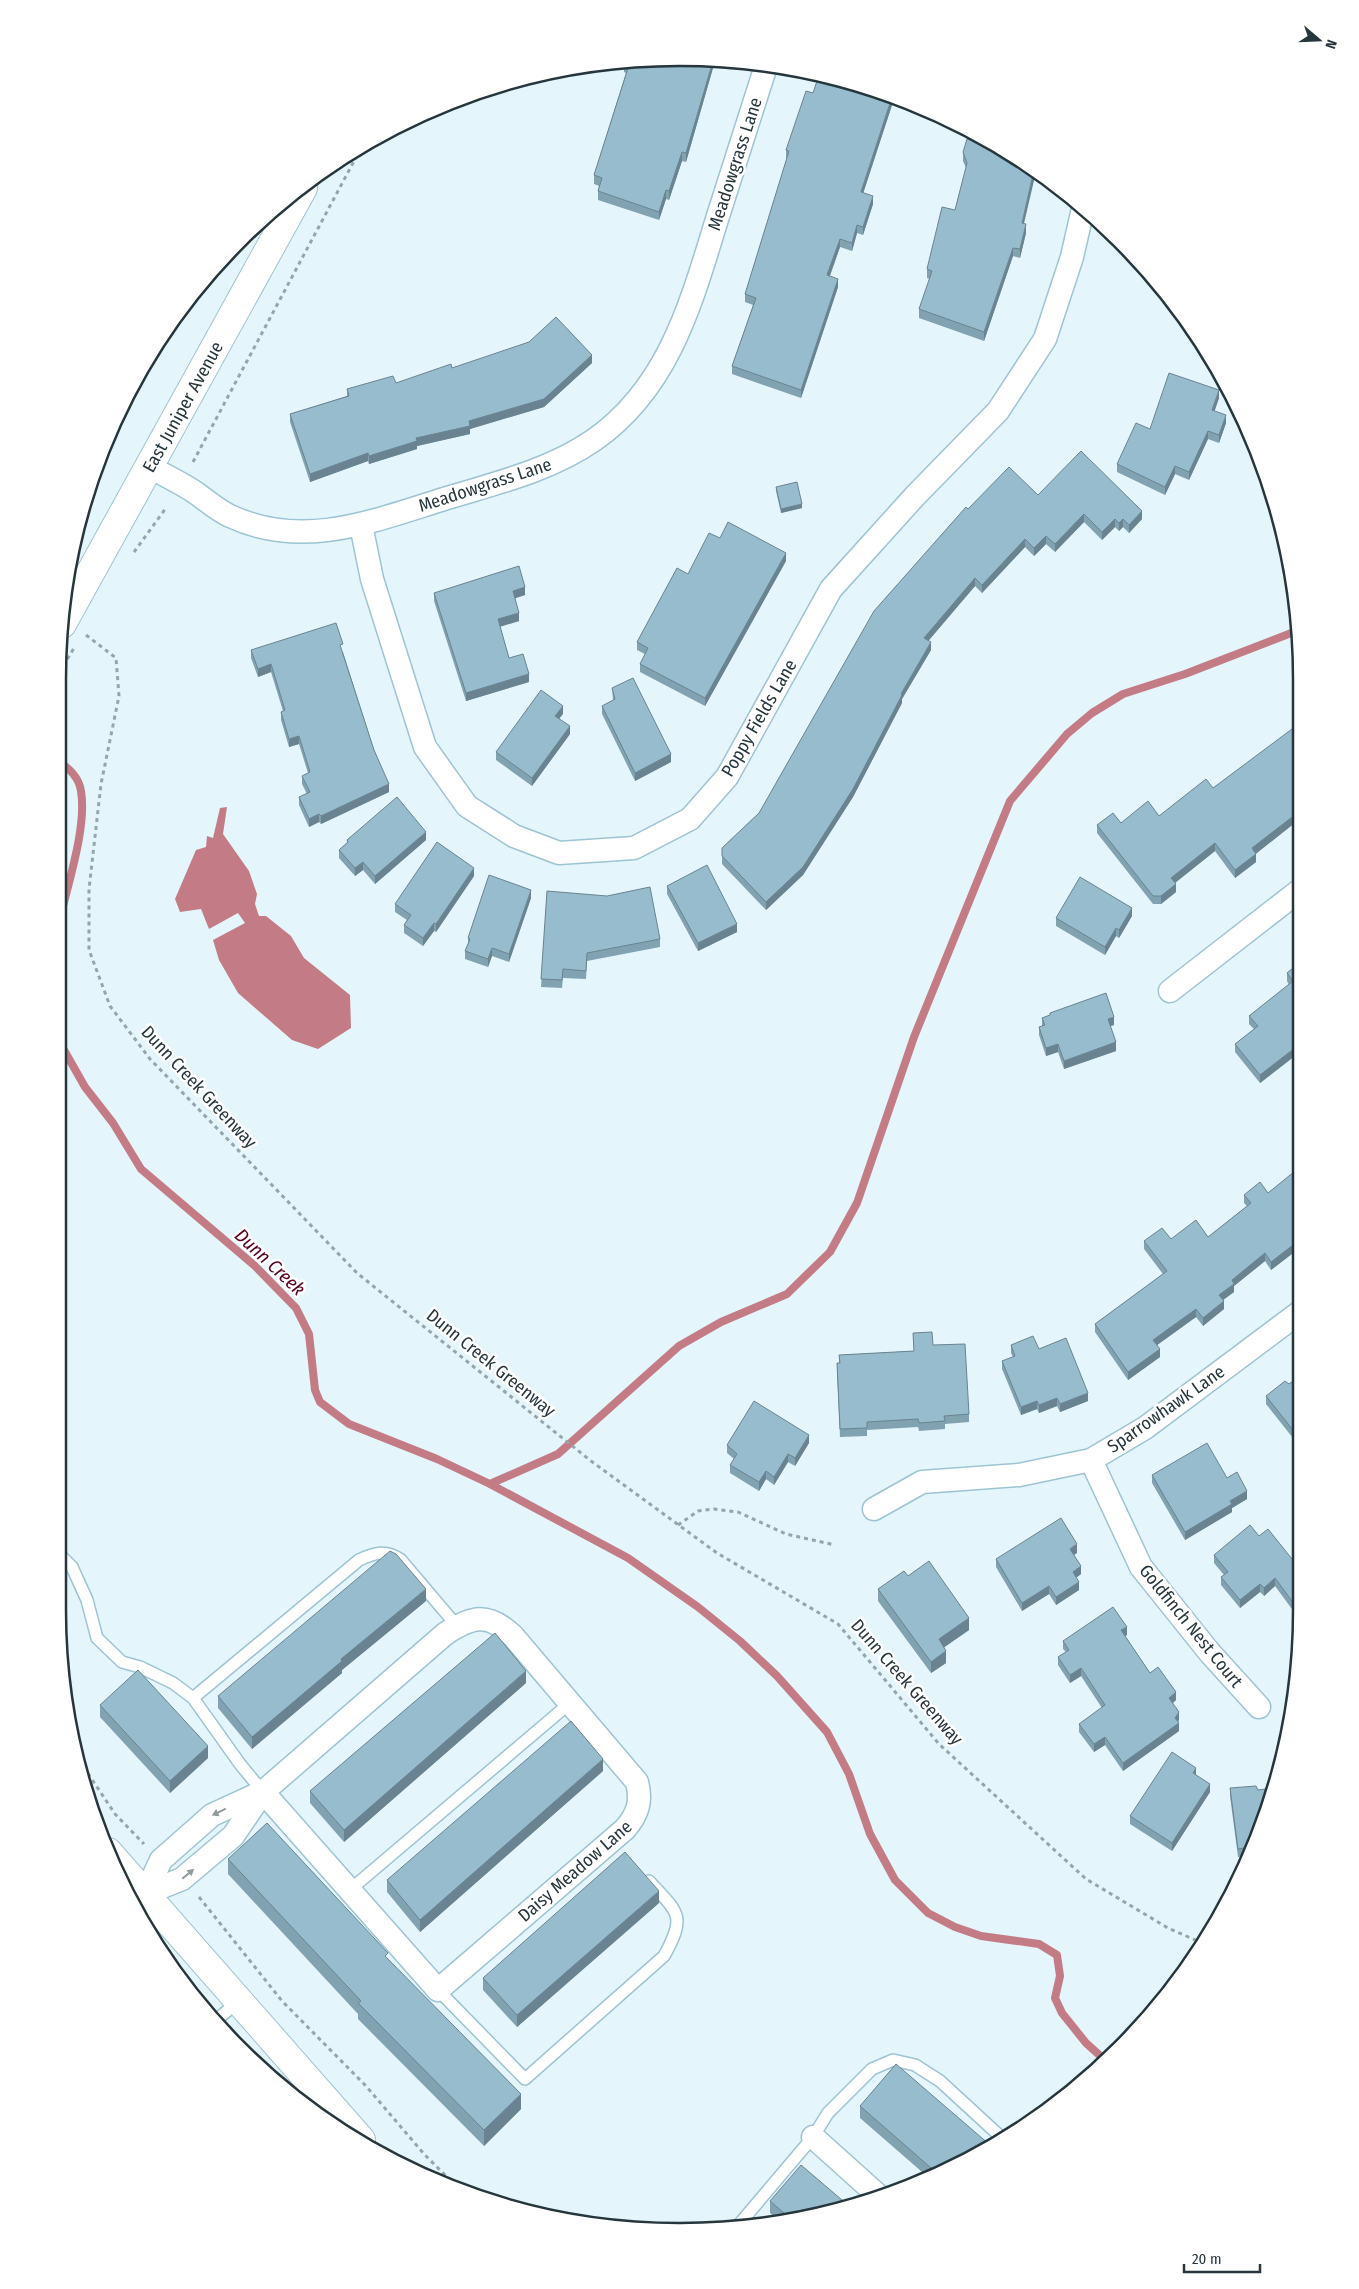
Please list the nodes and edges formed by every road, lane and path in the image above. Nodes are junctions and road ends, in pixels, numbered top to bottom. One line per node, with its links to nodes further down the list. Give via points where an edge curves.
1 (764, 72): 7 (street, Meadowgrass Lane, via 698,281 674,344 639,399 595,439 552,464)
2 (355, 160): 5 (path)
3 (296, 201): 6 (street, East Juniper Avenue)
4 (1081, 216): 7 (street, Poppy Fields Lane, via 1072,257 1044,339 998,411 831,589 728,777 690,819 634,848 560,853 514,836 468,806 425,747 372,579)
5 (193, 462)
6 (150, 467): 7 (street, Meadowgrass Lane, via 230,516 269,528 321,532); 8 (street, East Juniper Avenue)
7 (361, 525)
8 (72, 628): 16 (path, Dunn Creek Greenway, via 116,658 119,696 101,784 88,889 89,950 110,1006 150,1059 357,1273 590,1461)
9 (71, 652): 10 (path)
10 (67, 659)
11 (1293, 895): 12 (street)
12 (1170, 991)
13 (1293, 1317): 14 (street, Sparrowhawk Lane, via 1145,1428)
14 (1091, 1460): 15 (street, Sparrowhawk Lane, via 1019,1475 922,1482); 22 (street, Goldfinch Nest Court, via 1141,1567 1210,1653)
15 (874, 1509)
16 (678, 1525): 17 (path, via 698,1511 738,1512 786,1534); 31 (path, Dunn Creek Greenway, via 717,1553 838,1624 939,1744 1086,1879 1168,1928)
17 (835, 1545)
18 (66, 1561): 20 (lane, via 87,1600 97,1638 108,1651 122,1662 173,1683)
19 (457, 1626): 20 (lane, via 401,1560 393,1554 373,1553 359,1560); 21 (street, Daisy Meadow Lane, via 464,1621 480,1620 503,1626); 24 (street, Daisy Meadow Lane)
20 (192, 1698): 24 (lane)
21 (570, 1703): 29 (lane); 32 (street, Daisy Meadow Lane, via 637,1782 640,1794 635,1818 615,1843)
22 (1259, 1707)
23 (89, 1775): 25 (path, via 116,1814)
24 (263, 1792): 25 (street, Daisy Meadow Lane, one-way to 25, via 212,1815); 28 (street, Daisy Meadow Lane, one-way to 24, via 233,1836); 29 (street)
25 (161, 1860): 30 (street, Daisy Meadow Lane)
26 (125, 1872): 30 (street)
27 (644, 1875): 32 (lane, via 676,1910 675,1932 664,1956 525,2079)
28 (182, 1879): 30 (street, Daisy Meadow Lane); 38 (path, via 282,2002 366,2086)
29 (351, 1889): 32 (street)
30 (144, 1894): 33 (street)
31 (1195, 1940)
32 (438, 1990)
33 (238, 2002): 34 (lane); 35 (street)
34 (220, 2017)
35 (347, 2124)
36 (997, 2134): 37 (lane, via 940,2081 915,2065 893,2060 872,2070 828,2113)
37 (813, 2137): 39 (street); 40 (lane)
38 (447, 2177)
39 (874, 2191)
40 (743, 2219)

